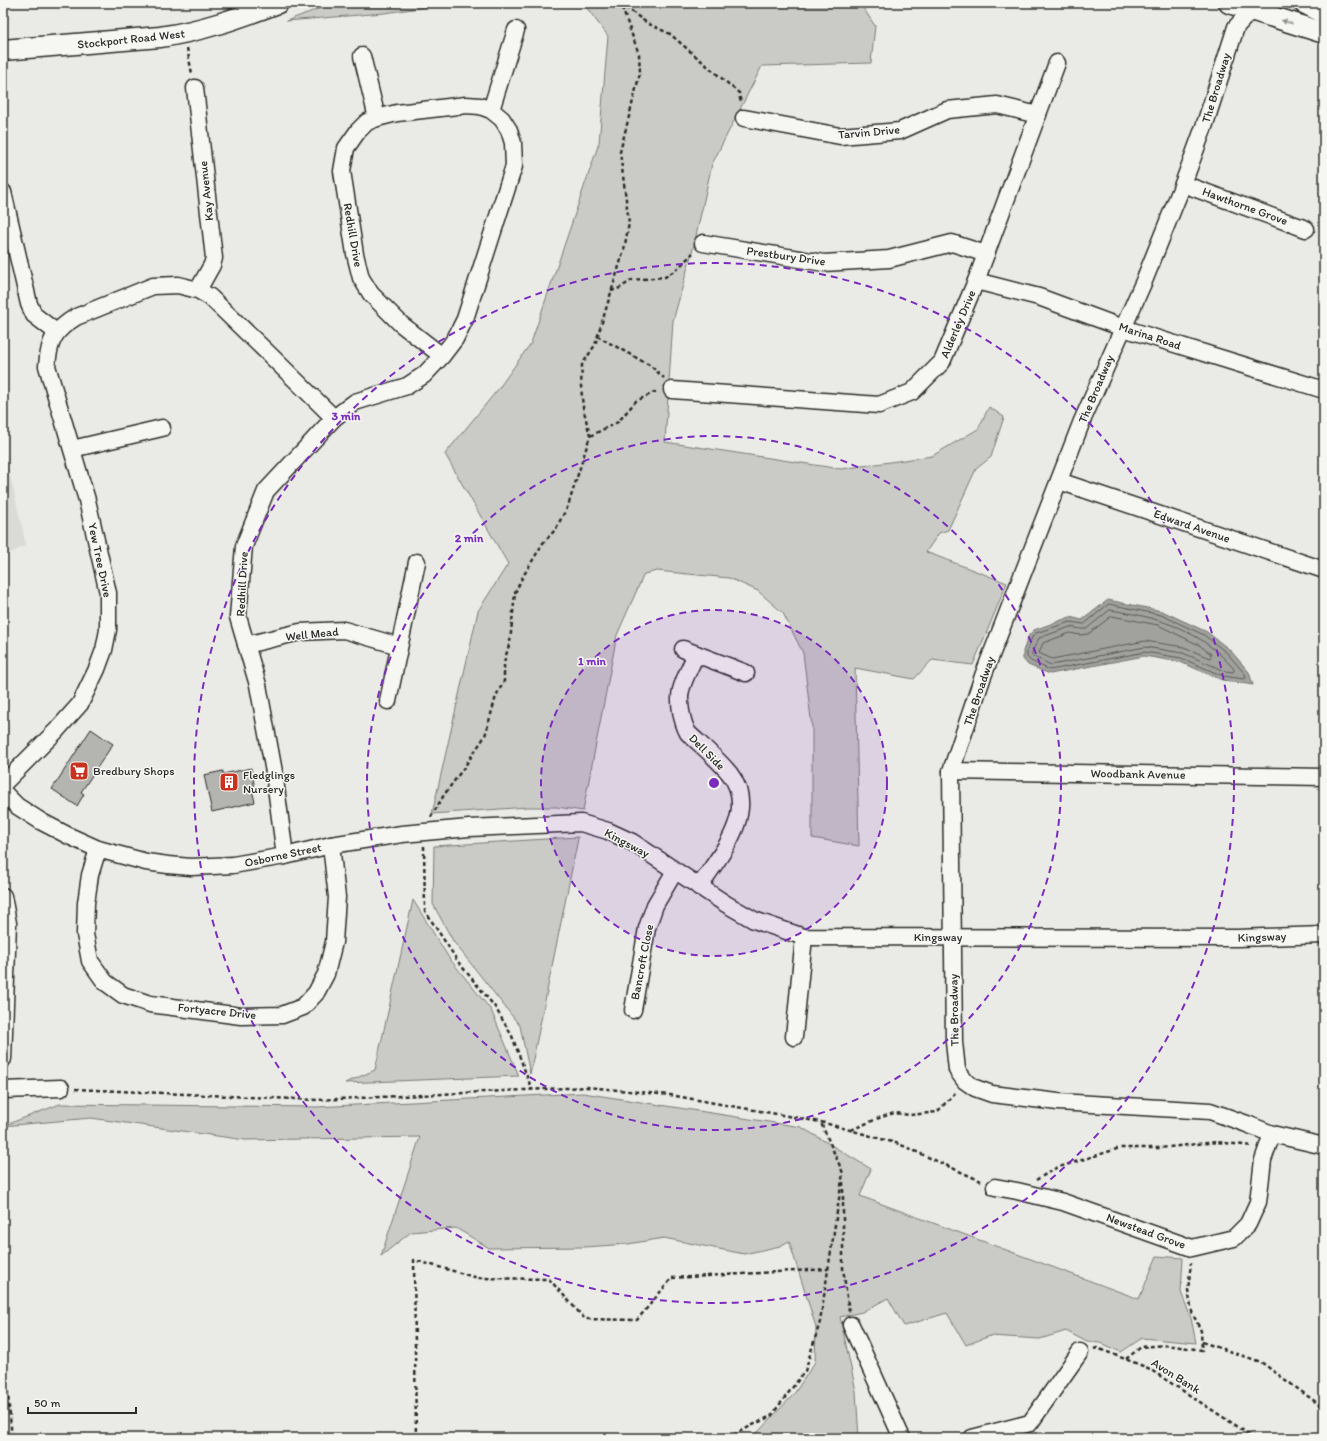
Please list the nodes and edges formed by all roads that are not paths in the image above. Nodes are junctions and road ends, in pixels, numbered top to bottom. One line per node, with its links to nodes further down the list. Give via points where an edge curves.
1 (278, 3): 7 (main road, Stockport Road West, via 229,22 184,33)
2 (1304, 3): 4 (main road)
3 (1239, 5): 6 (main road, one-way to 3); 15 (street, The Broadway, via 1245,17 1236,27)
4 (1324, 13)
5 (516, 30): 11 (street)
6 (1324, 33)
7 (3, 50)
8 (362, 56): 13 (street)
9 (1057, 63): 12 (street, Alderley Drive)
10 (195, 88): 21 (street, Kay Avenue, via 214,258)
11 (491, 110): 13 (street, Redhill Drive, via 466,105 397,113); 24 (street, Redhill Drive, via 502,119 509,130 513,143 514,166 465,319)
12 (1038, 116): 14 (street, Tarvin Drive, via 997,105 946,110 900,130 840,136); 19 (street, Alderley Drive)
13 (377, 118): 24 (street, Redhill Drive, via 367,122 346,148 342,171 361,278 371,294 402,324)
14 (744, 118)
15 (1183, 184): 17 (street, Hawthorne Grove); 22 (street, The Broadway)
16 (3, 192): 23 (street, via 29,304 34,315)
17 (1306, 229)
18 (703, 243): 19 (street, Prestbury Drive, via 824,263 888,259 952,243)
19 (986, 254): 20 (street, Alderley Drive)
20 (976, 281): 22 (street, Marina Road, via 1039,297); 25 (street, Alderley Drive, via 942,362 912,392 879,405)
21 (198, 290): 23 (street, Yew Tree Drive, via 178,285 153,286 76,317); 27 (street, Yew Tree Drive, via 210,297)
22 (1123, 328): 26 (street, Marina Road); 30 (street, The Broadway)
23 (56, 332): 29 (street, Yew Tree Drive, via 49,346 47,366)
24 (442, 356): 27 (street, Redhill Drive, via 424,375 407,386 355,402)
25 (669, 390)
26 (1324, 390)
27 (334, 418): 33 (street, Redhill Drive, via 266,491 244,546 238,617)
28 (162, 428): 29 (street)
29 (72, 449): 39 (street, Yew Tree Drive, via 87,500 108,593 108,630 104,650 80,704)
30 (1059, 481): 32 (street, Edward Avenue); 37 (street, The Broadway, via 983,676)
31 (417, 562): 34 (street)
32 (1324, 570)
33 (246, 645): 34 (street, Well Mead, via 300,632 344,630); 44 (street, Redhill Drive, via 258,685 274,772)
34 (400, 646): 36 (street)
35 (746, 673): 46 (street, Dell Side, via 690,652 681,690 684,726 731,775 739,793 740,803 734,833)
36 (388, 701)
37 (951, 771): 38 (street, Woodbank Avenue); 50 (street, The Broadway)
38 (1324, 777)
39 (3, 784)
40 (3, 792): 43 (street, Osborne Street, via 17,806 42,822)
41 (581, 823): 42 (street, Osborne Street, via 423,832); 45 (street, Kingsway, via 632,842)
42 (331, 845): 43 (street, Fortyacre Drive, via 337,897 334,942 326,974 316,993 303,1007 282,1015 241,1016 150,1004 123,995 105,982 90,961 85,934 90,876); 44 (street, Osborne Street)
43 (98, 848): 44 (street, Osborne Street, via 146,862 191,867 233,865)
44 (285, 856)
45 (675, 871): 46 (street, Kingsway); 51 (street, Bancroft Close, via 655,905 647,928)
46 (699, 887): 49 (street, Kingsway, via 754,920)
47 (3, 896): 53 (street, via 8,923)
48 (1324, 935): 50 (street, Kingsway, via 1237,938)
49 (804, 937): 50 (street, Kingsway); 52 (street)
50 (952, 937): 56 (street, The Broadway, via 957,1070 975,1088 992,1094 1058,1102 1210,1111 1247,1124)
51 (633, 1010)
52 (794, 1037)
53 (3, 1059)
54 (61, 1088): 55 (street)
55 (3, 1090)
56 (1269, 1141): 57 (street); 58 (street, Newstead Grove, via 1263,1160 1258,1202 1248,1224 1234,1238 1192,1248 1063,1202)
57 (1324, 1146)
58 (995, 1187)
59 (851, 1325): 61 (street)
60 (1080, 1352): 62 (street, via 1030,1423)
61 (902, 1438)
62 (972, 1438)

